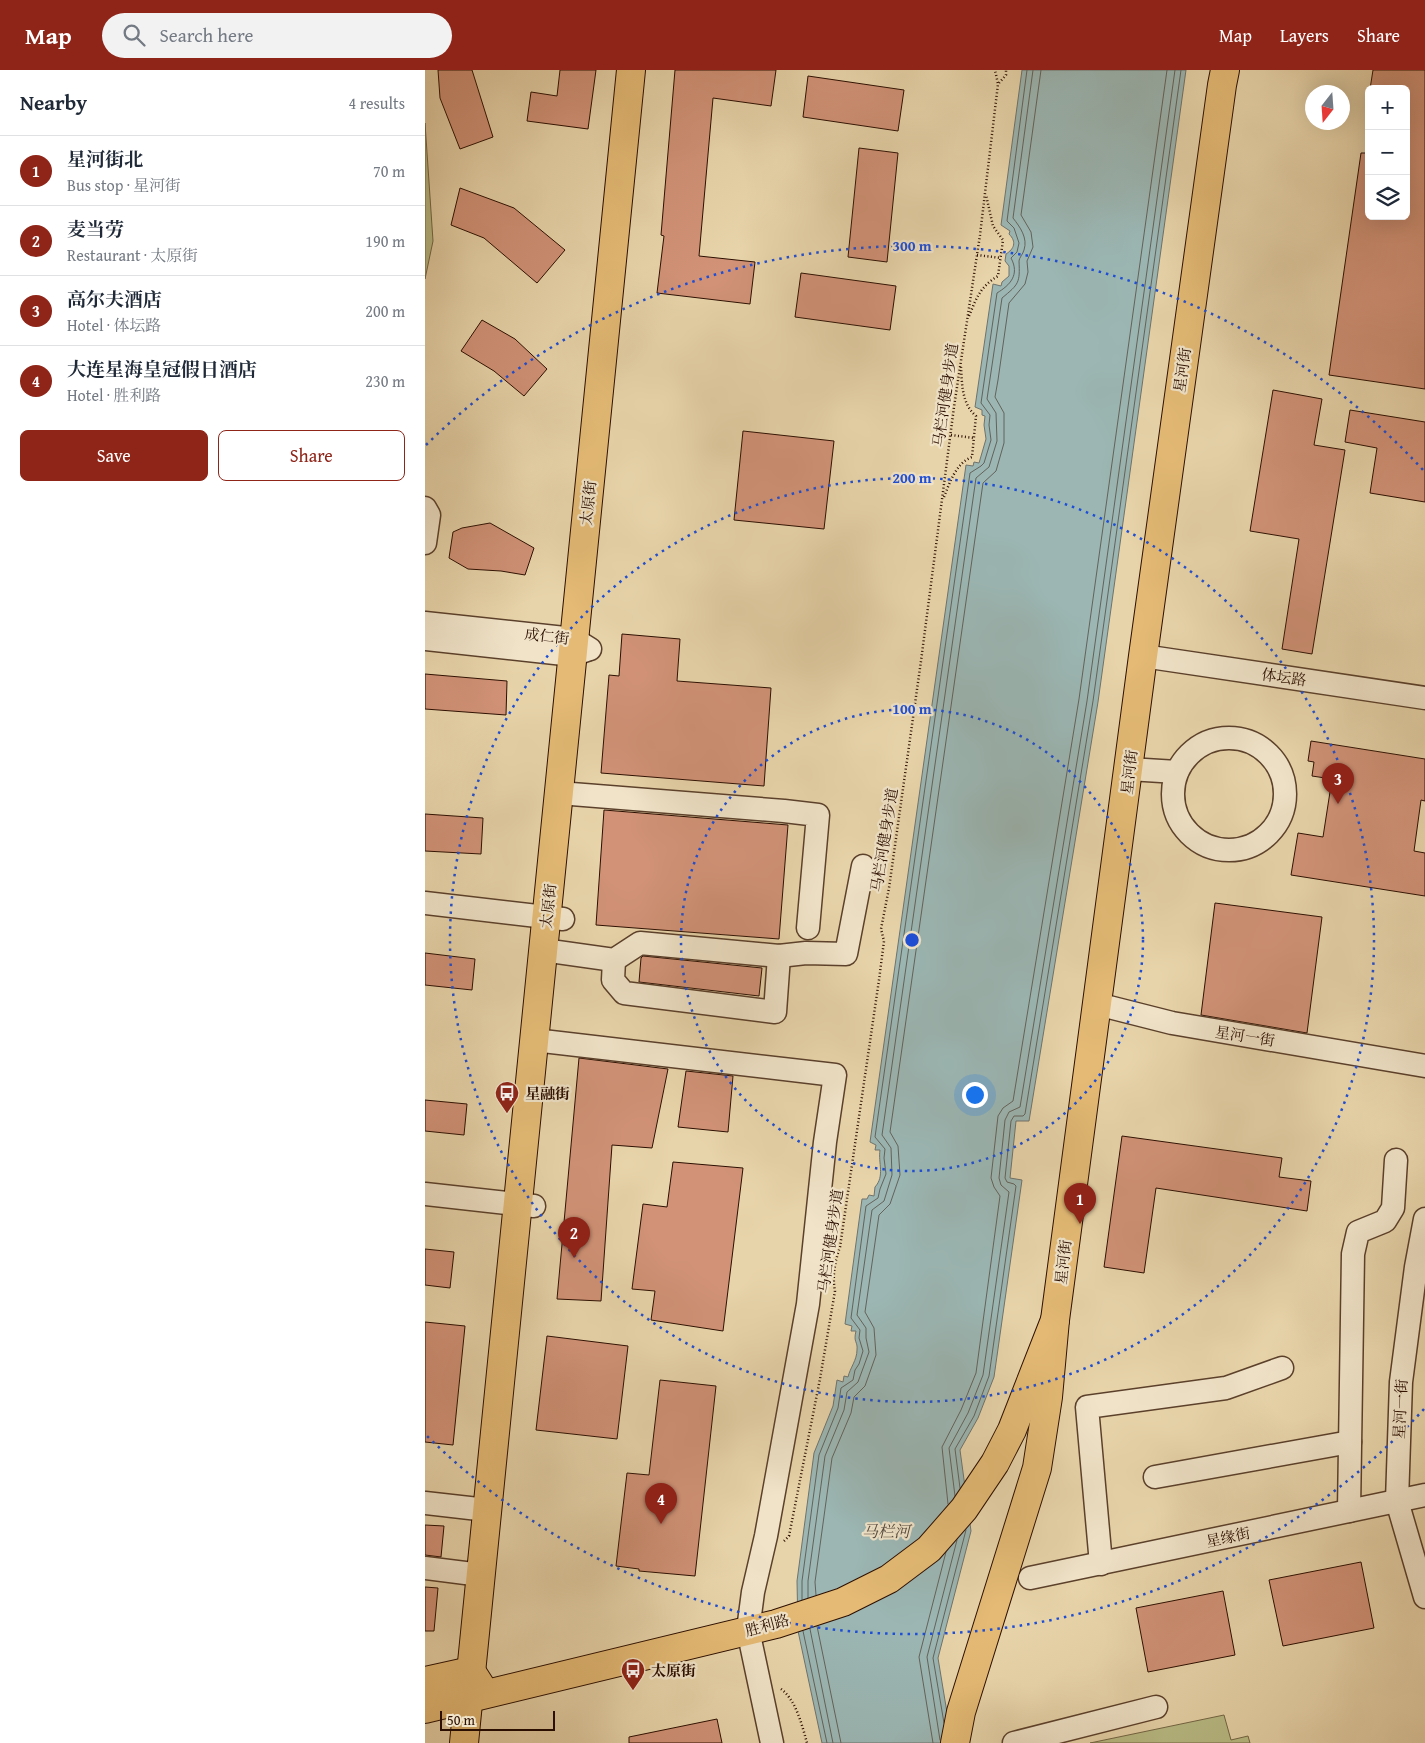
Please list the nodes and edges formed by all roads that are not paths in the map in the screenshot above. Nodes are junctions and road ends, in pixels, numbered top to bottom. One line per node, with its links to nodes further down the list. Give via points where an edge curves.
1 (631, 70): 8 (main road, 太原街)
2 (648, 70): 8 (main road, 太原街)
3 (1225, 70): 9 (main road, 星河街)
4 (425, 508): 5 (street, via 429,515)
5 (425, 543)
6 (425, 623): 8 (street, 成仁街)
7 (425, 640): 8 (street, 成仁街)
8 (579, 648): 13 (main road, 太原街)
9 (1143, 656): 10 (street, 体坛路); 11 (main road, 星河街)
10 (1425, 698)
11 (1129, 769): 12 (street); 21 (main road, 星河街)
12 (1177, 772): 12 (street, via 1187,756 1202,744 1219,738 1239,738 1256,744 1271,756 1281,771 1286,789 1284,808 1277,825 1264,838 1239,849 1211,847 1195,839 1182,825 1175,808 1173,790)
13 (567, 793): 16 (main road, 太原街); 17 (street, via 818,815)
14 (863, 866): 19 (street, via 846,954)
15 (425, 903): 16 (street)
16 (555, 917): 18 (main road, 太原街)
17 (808, 928)
18 (551, 951): 20 (street); 22 (main road, 太原街)
19 (779, 956): 20 (street, via 640,943); 20 (street, via 775,1012 624,993 613,980)
20 (615, 960)
21 (1097, 1004): 23 (street, 星河一街, via 1172,1023); 28 (main road, 星河街)
22 (542, 1041): 26 (main road, 太原街); 43 (street, via 835,1075 808,1304)
23 (1425, 1066)
24 (1396, 1160): 30 (street, via 1393,1208 1385,1221 1358,1232 1353,1254)
25 (425, 1194): 26 (street)
26 (526, 1205): 36 (main road, 太原街); 46 (main road, 太原街)
27 (1425, 1219): 34 (street, 星河一街, via 1401,1382)
28 (1055, 1320): 31 (main road, 星河街, via 1012,1430); 52 (main road, via 1037,1468 961,1712)
29 (1282, 1368): 38 (street, via 1226,1388 1087,1407)
30 (1350, 1442): 32 (street); 37 (street)
31 (995, 1463): 43 (main road, 胜利路, via 964,1509 929,1549 889,1579 843,1602)
32 (1155, 1477)
33 (1425, 1495): 34 (street, 星缘街)
34 (1397, 1501): 37 (street, 星缘街); 42 (street, 星河一街)
35 (425, 1503): 36 (street)
36 (487, 1510): 40 (main road, 太原街)
37 (1349, 1511): 38 (street, 星缘街)
38 (1101, 1564): 41 (street, 星缘街)
39 (425, 1568): 40 (street)
40 (481, 1575): 44 (main road, 太原街)
41 (1030, 1578)
42 (1425, 1597)
43 (748, 1630): 46 (main road, 胜利路); 51 (street)
44 (471, 1671): 45 (main road); 46 (main road, 太原街)
45 (425, 1681)
46 (477, 1697): 48 (main road, 胜利路); 49 (main road, 太原街); 50 (main road, 太原街)
47 (1156, 1707): 53 (street)
48 (425, 1709)
49 (464, 1743)
50 (481, 1743)
51 (772, 1743)
52 (955, 1743)
53 (1015, 1743)

